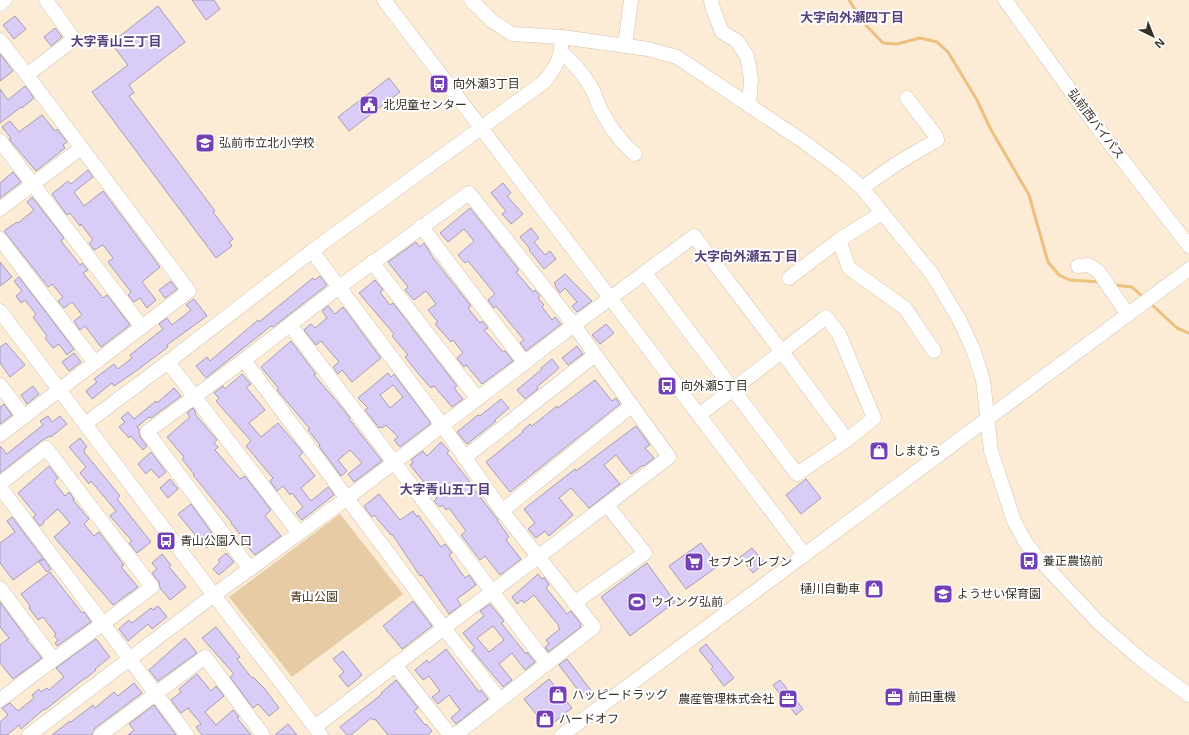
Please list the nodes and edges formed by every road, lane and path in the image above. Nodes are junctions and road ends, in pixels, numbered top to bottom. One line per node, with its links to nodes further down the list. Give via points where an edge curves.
1 (5, 0): 8 (street)
2 (46, 0): 12 (street, via 74,39)
3 (384, 0): 15 (street)
4 (471, 0): 10 (street, via 492,21 512,34)
5 (631, 0): 11 (street)
6 (711, 0): 14 (street, via 722,32 737,41 747,56 751,78)
7 (1005, 0): 26 (street, 弘前西バイパス)
8 (0, 4)
9 (0, 40): 12 (street)
10 (561, 44): 11 (street); 15 (street, via 555,69 544,82); 18 (street, via 592,88 614,132)
11 (625, 46): 14 (street, via 677,57)
12 (27, 75): 17 (street)
13 (907, 98): 20 (street, via 937,140)
14 (749, 106): 20 (street, via 804,142)
15 (480, 128): 27 (street); 34 (street)
16 (0, 140): 19 (street)
17 (81, 148): 19 (street); 39 (street, via 189,291)
18 (635, 154)
19 (33, 185): 21 (street); 39 (street)
20 (862, 188): 22 (street)
21 (0, 209)
22 (882, 212): 25 (street); 55 (street, via 932,274 959,319 984,380)
23 (421, 226): 28 (street); 38 (street, via 469,192); 46 (street)
24 (0, 239): 45 (street)
25 (839, 240): 32 (street); 40 (street, via 849,268 905,308)
26 (1189, 246)
27 (312, 251): 33 (street); 44 (street)
28 (372, 262): 33 (street); 51 (street)
29 (1078, 266): 36 (street, via 1089,265 1099,272)
30 (1189, 269): 36 (street)
31 (645, 272): 34 (street); 41 (street, via 694,236); 48 (street)
32 (789, 278)
33 (339, 287): 37 (street); 57 (street)
34 (611, 299): 38 (street); 53 (street)
35 (0, 311): 49 (street)
36 (1128, 315): 55 (street)
37 (290, 325): 43 (street); 61 (street)
38 (574, 326): 42 (street); 46 (street)
39 (142, 327): 45 (street)
40 (934, 351)
41 (782, 352): 48 (street); 59 (street); 59 (street, via 826,317 839,334 874,418)
42 (595, 355): 52 (street); 60 (street)
43 (244, 360): 50 (street); 63 (street)
44 (168, 362): 50 (street); 56 (street)
45 (95, 363): 49 (street)
46 (525, 363): 51 (street)
47 (0, 385): 54 (street)
48 (733, 389): 53 (street); 59 (street, via 797,474)
49 (59, 390): 54 (street); 56 (street)
50 (195, 397): 66 (street); 69 (street, via 147,432)
51 (478, 399): 57 (street)
52 (631, 406): 64 (street, via 669,457); 65 (street)
53 (699, 415): 67 (street)
54 (24, 417): 58 (street)
55 (987, 418): 67 (street); 82 (street, via 991,451 1014,521 1026,543 1099,623 1144,662)
56 (85, 424): 72 (street)
57 (443, 426): 60 (street); 61 (street)
58 (0, 435)
59 (847, 440)
60 (464, 458): 65 (street)
61 (394, 462): 63 (street); 71 (street)
62 (0, 485): 74 (street); 74 (street, via 46,448 152,587)
63 (346, 499): 66 (street); 75 (street)
64 (607, 505): 68 (street); 73 (street, via 645,553)
65 (502, 511): 68 (street)
66 (299, 533): 69 (street)
67 (804, 554): 91 (street)
68 (539, 557): 71 (street); 73 (street)
69 (250, 569): 72 (street)
70 (0, 588): 76 (street)
71 (492, 591): 75 (street); 78 (street)
72 (214, 595): 77 (street); 84 (street)
73 (574, 603): 78 (street, via 594,628)
74 (104, 624): 76 (street); 77 (street)
75 (444, 628): 79 (street); 83 (street)
76 (53, 659): 80 (street)
77 (130, 659): 81 (street); 86 (street)
78 (547, 664): 83 (street)
79 (395, 665): 84 (street); 89 (street)
80 (2, 694)
81 (156, 694): 85 (street); 87 (street); 88 (street, via 205,657)
82 (1189, 695)
83 (500, 700): 90 (street)
84 (318, 731)
85 (104, 734)
86 (29, 735)
87 (187, 735)
88 (263, 735)
89 (450, 735)
90 (455, 735)
91 (562, 735)

